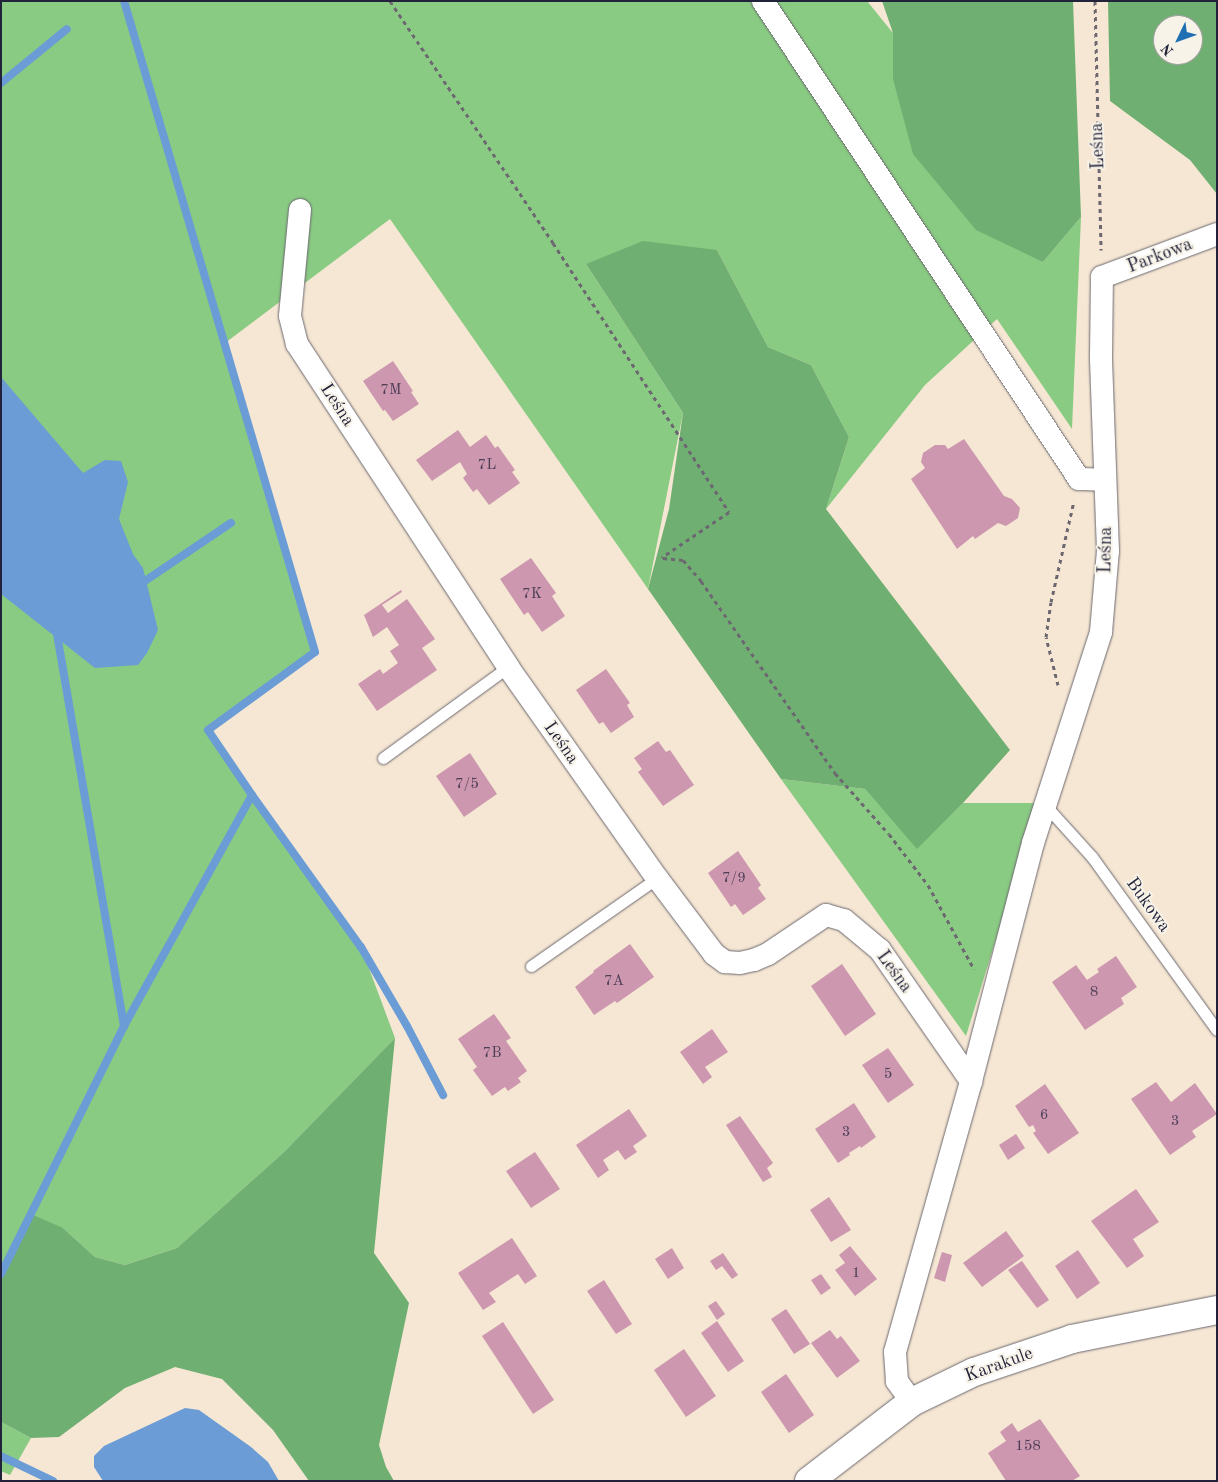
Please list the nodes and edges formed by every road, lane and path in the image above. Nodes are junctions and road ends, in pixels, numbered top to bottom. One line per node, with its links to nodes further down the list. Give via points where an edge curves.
1 (390, 1): 15 (path, via 730,512 662,557 683,560 701,581 835,773 922,877)
2 (764, 1): 7 (street)
3 (1095, 1): 6 (path, Leśna)
4 (300, 210): 9 (street, Leśna, via 290,316 297,344)
5 (1217, 234): 6 (street, Parkowa)
6 (1102, 277): 8 (street, Leśna)
7 (1079, 478): 8 (street); 10 (path, via 1050,602 1046,637 1057,684)
8 (1105, 480): 10 (street, Leśna, via 1108,551 1101,632)
9 (508, 667): 11 (lane); 13 (street, Leśna)
10 (1074, 716): 12 (street, Leśna)
11 (383, 758)
12 (1045, 805): 15 (street, Leśna); 16 (lane, Bukowa, via 1092,857)
13 (657, 878): 14 (lane); 17 (street, Leśna, via 714,954 725,962 740,963 768,954 826,915 844,920 880,950)
14 (531, 966)
15 (992, 1001): 17 (street, Leśna)
16 (1217, 1030)
17 (971, 1081): 19 (street, Leśna, via 895,1352 898,1381)
18 (1217, 1310): 19 (street, Karakule, via 1072,1339 974,1372)
19 (912, 1402): 20 (street, Karakule)
20 (809, 1481)

